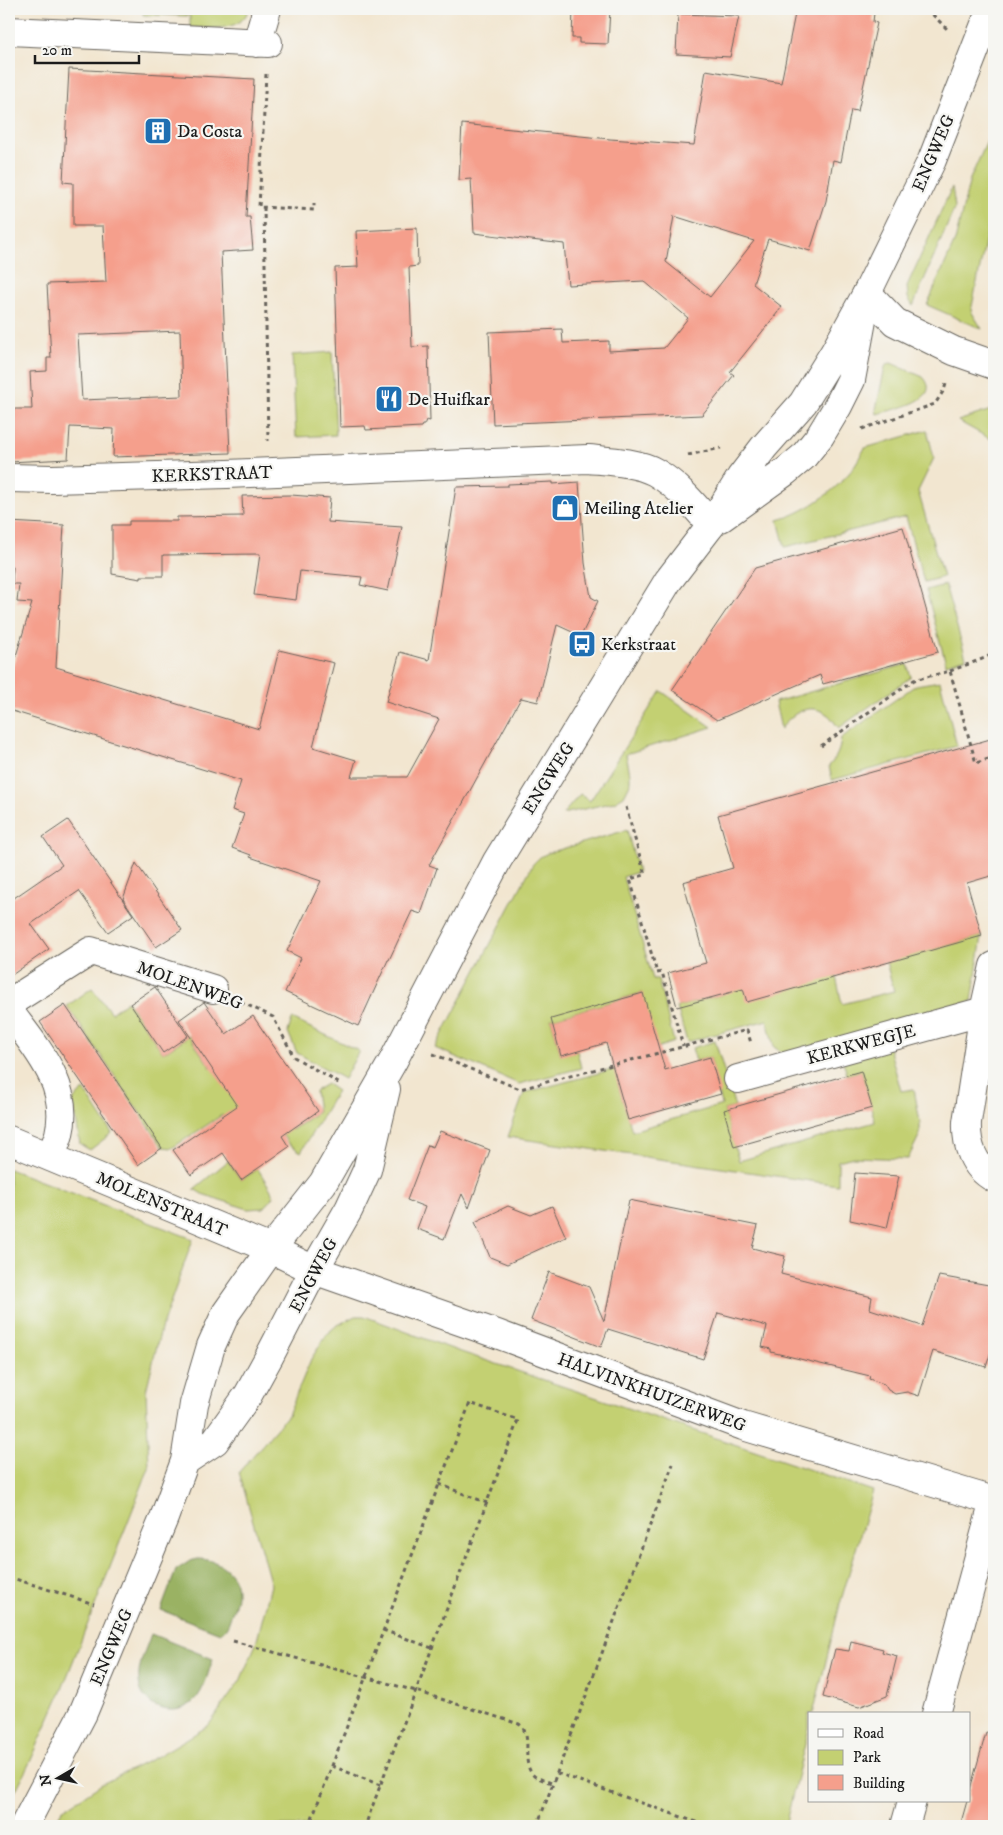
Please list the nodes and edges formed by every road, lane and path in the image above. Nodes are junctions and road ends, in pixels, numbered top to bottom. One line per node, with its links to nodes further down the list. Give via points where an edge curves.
1 (268, 9): 4 (street)
2 (991, 9): 7 (street, ENGWEG, via 932,160)
3 (9, 32): 4 (street)
4 (262, 43): 6 (path, via 259,207)
5 (314, 202): 6 (path, via 314,210)
6 (264, 207): 12 (path)
7 (867, 293): 8 (street, via 895,322); 15 (street, ENGWEG, via 804,402 741,477); 15 (street, ENGWEG, via 851,380 820,436 785,472)
8 (954, 351): 9 (street); 10 (path, via 944,390 935,404)
9 (994, 365)
10 (856, 431)
11 (725, 447): 13 (path, via 681,456)
12 (269, 472): 13 (street, KERKSTRAAT, via 588,459 624,463); 14 (street, KERKSTRAAT)
13 (654, 472): 15 (street, KERKSTRAAT, via 685,495)
14 (9, 478)
15 (712, 525): 27 (street, ENGWEG, via 668,581 497,860)
16 (994, 653): 17 (path)
17 (950, 671): 18 (path, via 914,680); 19 (path, via 976,763)
18 (822, 746)
19 (994, 757)
20 (626, 807): 26 (path, via 644,875 630,879 657,973 662,972)
21 (994, 966): 25 (street)
22 (213, 989): 23 (street, MOLENWEG, via 91,951); 29 (path, MOLENWEG, via 274,1018 294,1057)
23 (9, 1003)
24 (9, 1011): 31 (street, via 48,1064 60,1094 59,1134)
25 (984, 1011): 28 (street, KERKWEGJE); 32 (street, via 966,1136 979,1165)
26 (683, 1046): 27 (path, via 520,1089); 28 (path, via 747,1030)
27 (398, 1051): 33 (street, ENGWEG, via 323,1182); 34 (street, ENGWEG, via 367,1170)
28 (749, 1076)
29 (346, 1088)
30 (9, 1140): 31 (street, MOLENSTRAAT)
31 (50, 1156): 33 (street, MOLENSTRAAT)
32 (994, 1178)
33 (271, 1249): 34 (street, MOLENSTRAAT); 35 (street, ENGWEG, via 226,1313 211,1346 194,1404)
34 (314, 1270): 35 (street, ENGWEG, via 248,1395 215,1441); 38 (street, HALVINKHUIZERWEG, via 743,1426)
35 (185, 1461): 41 (street, ENGWEG)
36 (673, 1464): 49 (path)
37 (439, 1484): 39 (path); 39 (path, via 470,1403 518,1420); 42 (path)
38 (994, 1501): 47 (street)
39 (487, 1503): 44 (path)
40 (9, 1577): 41 (path)
41 (125, 1614): 53 (street, ENGWEG, via 83,1713)
42 (383, 1630): 44 (path); 45 (path)
43 (233, 1641): 45 (path)
44 (432, 1648): 46 (path)
45 (365, 1677): 46 (path); 48 (path)
46 (416, 1691): 50 (path, via 519,1724 527,1736 528,1764 534,1776); 51 (path)
47 (937, 1712)
48 (332, 1766): 51 (path); 54 (path)
49 (557, 1773): 50 (path); 57 (path)
50 (553, 1784): 56 (path)
51 (380, 1785): 55 (path)
52 (912, 1802): 58 (street)
53 (24, 1826)
54 (309, 1826)
55 (365, 1826)
56 (537, 1826)
57 (707, 1826)
58 (905, 1826)

